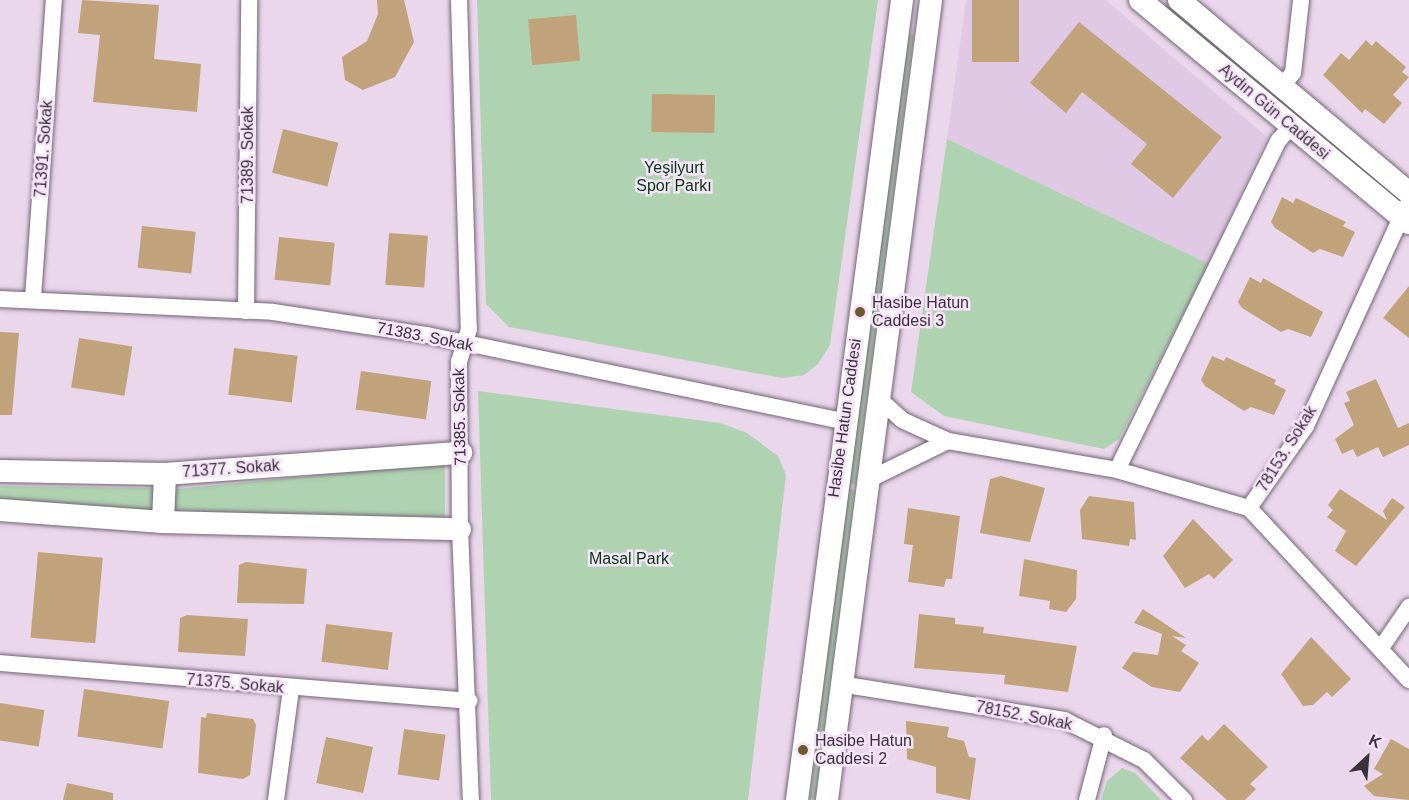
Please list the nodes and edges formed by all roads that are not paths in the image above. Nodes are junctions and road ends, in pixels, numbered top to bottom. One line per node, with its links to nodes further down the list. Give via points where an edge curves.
1 (54, 0): 12 (street, 71391. Sokak)
2 (249, 0): 14 (street, 71389. Sokak)
3 (459, 0): 15 (street, 71385. Sokak, via 469,329)
4 (902, 0): 17 (main road, Hasibe Hatun Caddesi)
5 (931, 0): 16 (main road, Hasibe Hatun Caddesi)
6 (1140, 0): 10 (main road, Aydın Gün Caddesi)
7 (1179, 0): 9 (main road, Aydın Gün Caddesi)
8 (1300, 0): 9 (street, via 1293,73)
9 (1282, 86): 11 (main road, Aydın Gün Caddesi)
10 (1291, 126): 11 (main road, Aydın Gün Caddesi, via 1347,172); 20 (street, via 1279,140)
11 (1407, 208): 24 (street, 78153. Sokak, via 1306,426)
12 (33, 298): 13 (street, 71383. Sokak); 14 (street, 71383. Sokak)
13 (0, 299)
14 (246, 310): 15 (street, 71383. Sokak)
15 (464, 345): 17 (street, 71383. Sokak); 19 (street, 71385. Sokak, via 459,361)
16 (879, 399): 18 (street, 78153. Sokak, via 902,420); 23 (main road, Hasibe Hatun Caddesi)
17 (844, 421): 38 (main road, Hasibe Hatun Caddesi)
18 (948, 441): 20 (street, 78153. Sokak); 23 (street)
19 (461, 453): 22 (main road, 71377. Sokak); 27 (street, 71385. Sokak)
20 (1117, 470): 24 (street, 78153. Sokak)
21 (0, 471): 22 (main road, 71377. Sokak)
22 (165, 474): 26 (main road)
23 (870, 479): 32 (main road, Hasibe Hatun Caddesi)
24 (1249, 508): 29 (street)
25 (0, 510): 26 (main road)
26 (163, 522): 27 (main road)
27 (460, 529): 34 (street, 71385. Sokak)
28 (1409, 607): 29 (street)
29 (1381, 648): 31 (street)
30 (0, 663): 33 (street, 71375. Sokak)
31 (1409, 680)
32 (840, 684): 35 (street, 78152. Sokak, via 1064,720); 39 (main road, Hasibe Hatun Caddesi)
33 (291, 689): 34 (street, 71375. Sokak); 36 (street)
34 (469, 701): 37 (street, 71385. Sokak)
35 (1104, 735): 40 (street); 41 (street, 78152. Sokak, via 1144,760)
36 (276, 800)
37 (471, 800)
38 (797, 800)
39 (827, 800)
40 (1087, 800)
41 (1184, 800)

